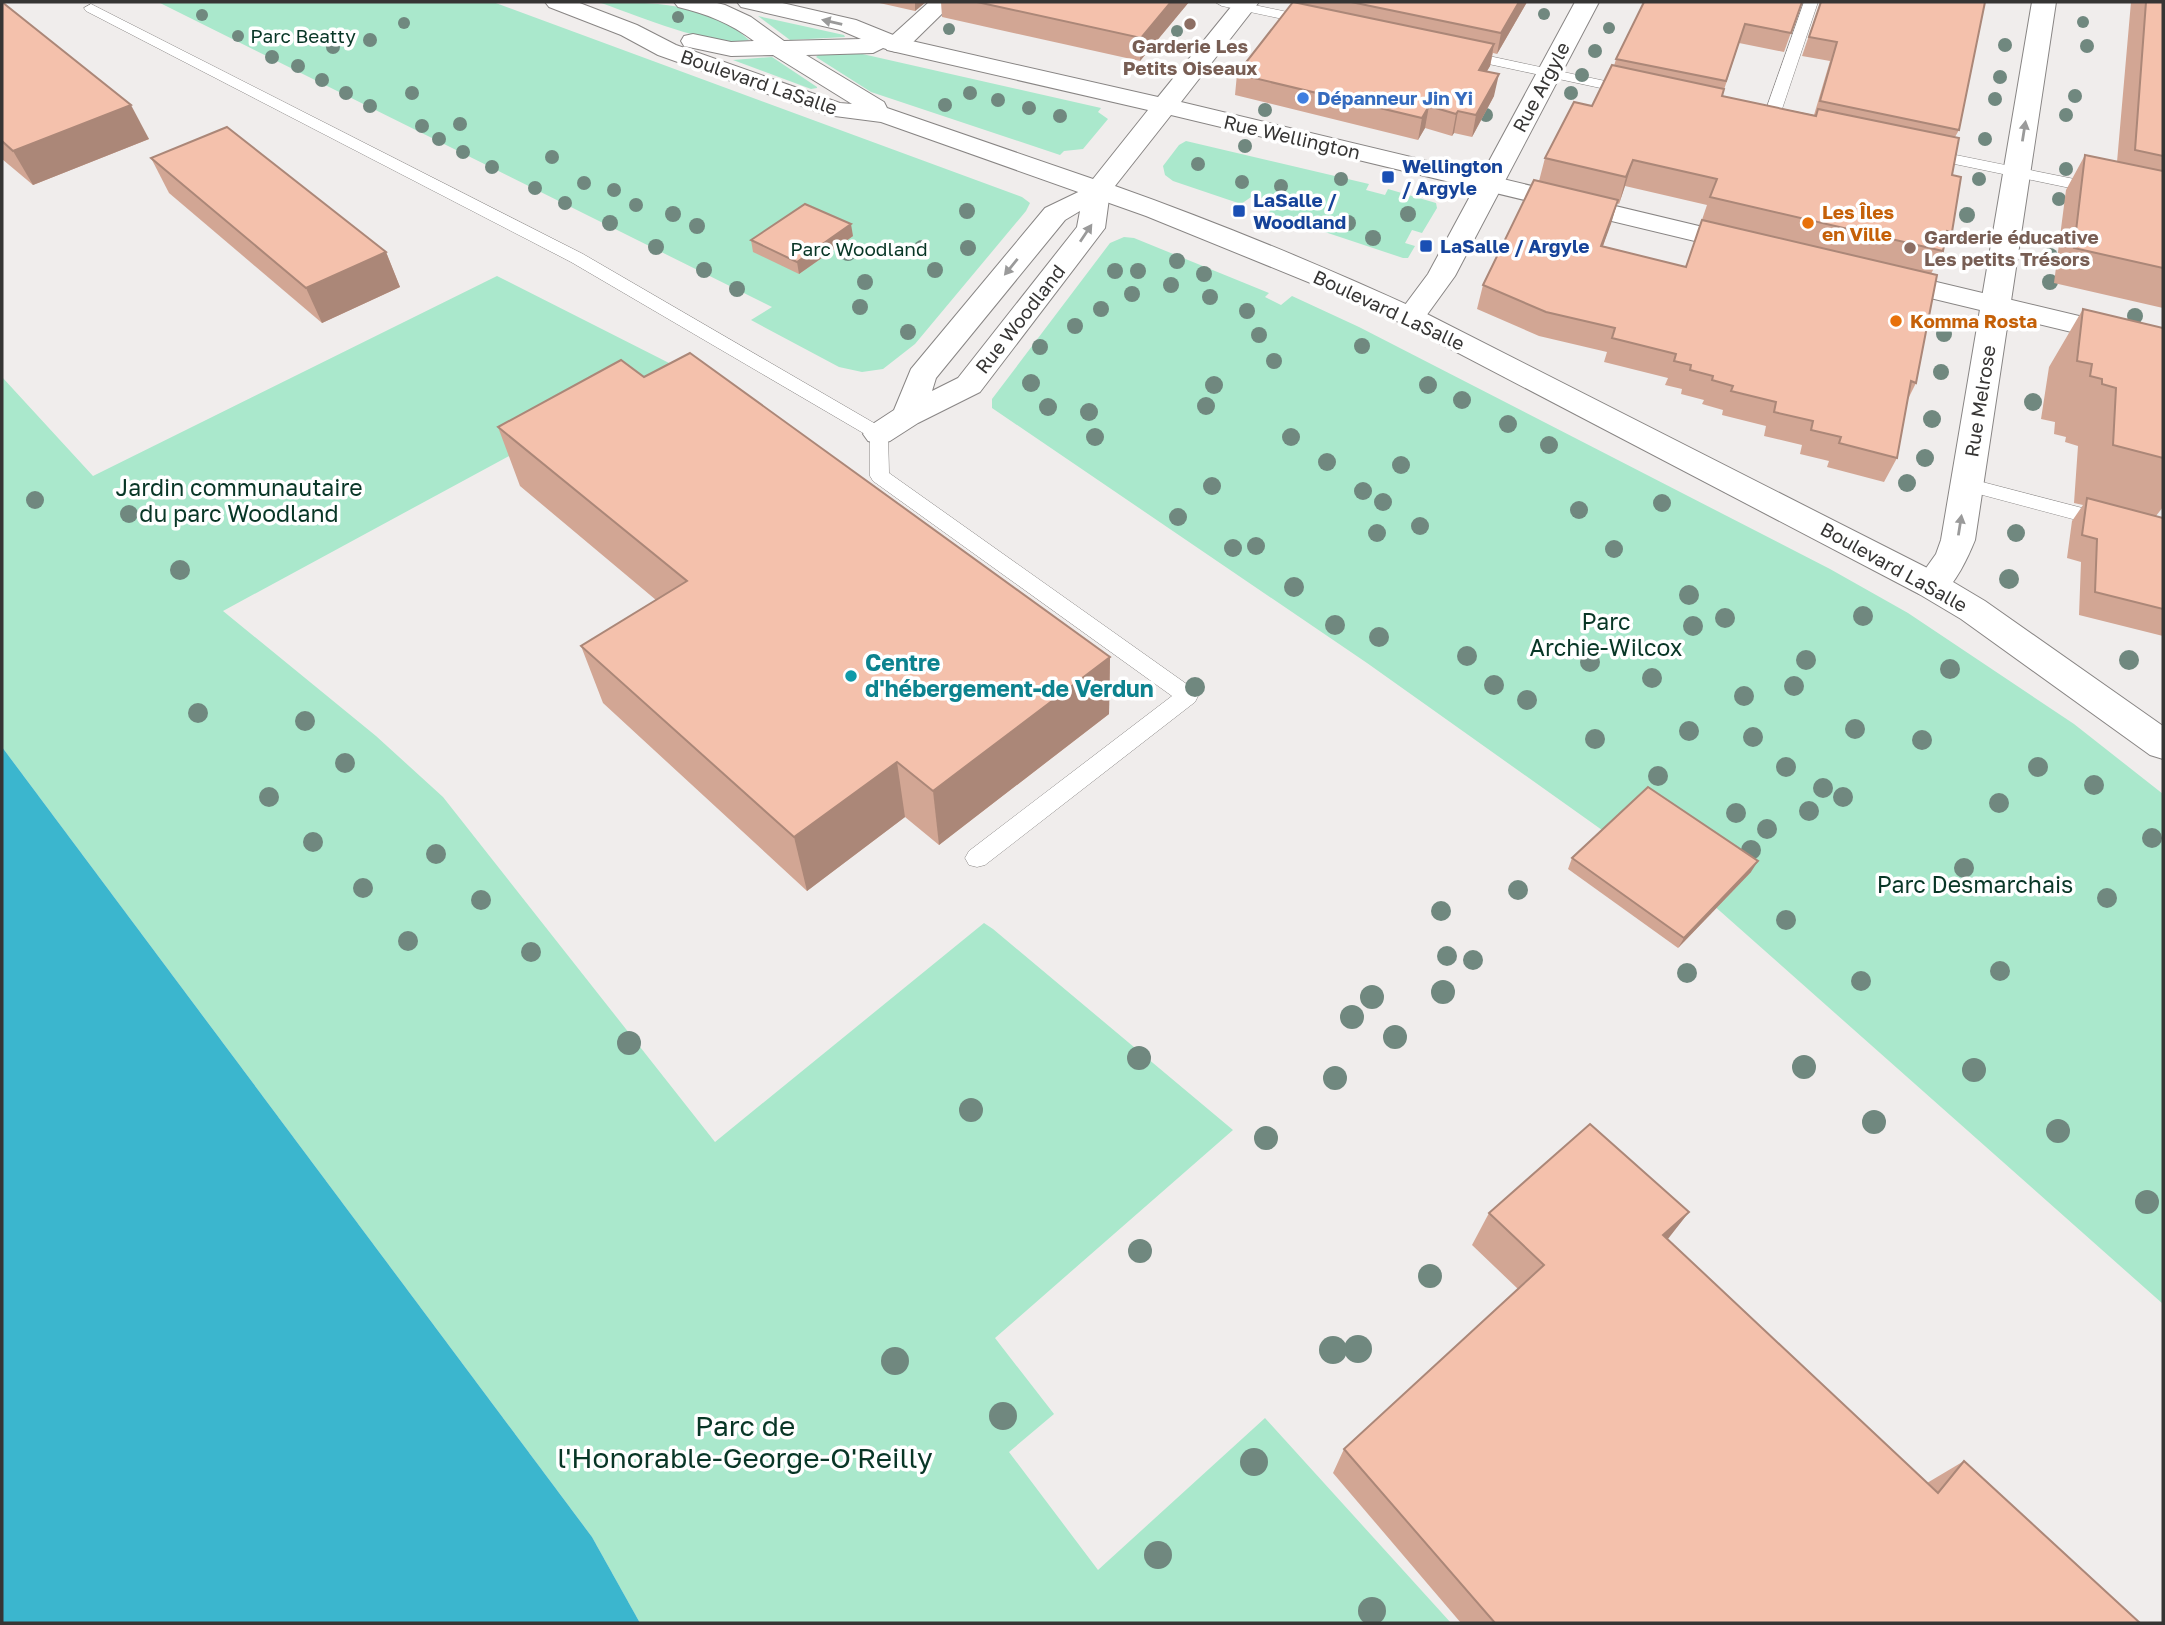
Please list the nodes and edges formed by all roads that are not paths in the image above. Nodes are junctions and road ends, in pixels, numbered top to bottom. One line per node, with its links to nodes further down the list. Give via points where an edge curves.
1 (557, 2): 11 (main road, Boulevard LaSalle)
2 (686, 2): 13 (main road, via 717,9 743,22)
3 (749, 2): 12 (main road, Rue Wellington, one-way to 3, via 848,25)
4 (942, 2): 12 (main road)
5 (1587, 2): 15 (main road, Rue Argyle)
6 (1811, 2): 19 (lane)
7 (2044, 2): 21 (main road, Rue Melrose, one-way to 7)
8 (1238, 3): 10 (lane); 17 (main road, Rue Woodland)
9 (91, 8): 31 (lane, via 577,258)
10 (1327, 25)
11 (629, 30): 13 (main road, via 731,49); 18 (main road, Boulevard LaSalle, via 667,50 836,110)
12 (896, 45): 13 (main road); 17 (main road, Rue Wellington)
13 (778, 48): 18 (main road)
14 (1444, 50): 15 (lane)
15 (1548, 73): 16 (lane); 22 (main road, Rue Argyle)
16 (1654, 96)
17 (1165, 106): 22 (main road, Rue Wellington); 23 (main road, Rue Woodland)
18 (886, 115): 23 (main road, Boulevard LaSalle)
19 (1771, 121)
20 (1915, 152): 21 (lane)
21 (2017, 172): 24 (lane); 27 (main road, Rue Melrose)
22 (1491, 184): 25 (main road, Rue Wellington); 28 (main road, Rue Argyle, via 1441,276)
23 (1097, 191): 28 (main road, Boulevard LaSalle, via 1291,264); 30 (main road, Rue Woodland, one-way to 30, via 1055,214 922,376); 30 (main road, Rue Woodland, one-way to 23, via 969,385 1091,228)
24 (2110, 192)
25 (1771, 251)
26 (1851, 270): 27 (main road)
27 (1994, 305): 29 (main road); 32 (main road, Rue Melrose)
28 (1411, 317): 34 (main road, Boulevard LaSalle)
29 (2163, 345)
30 (907, 416): 31 (main road, Rue Woodland)
31 (879, 434): 36 (lane, via 880,476 1187,696)
32 (1967, 484): 33 (lane); 34 (main road, Rue Melrose, one-way to 32, via 1958,540)
33 (2163, 536)
34 (1931, 585): 35 (main road, Boulevard LaSalle)
35 (2163, 745)
36 (977, 858)

